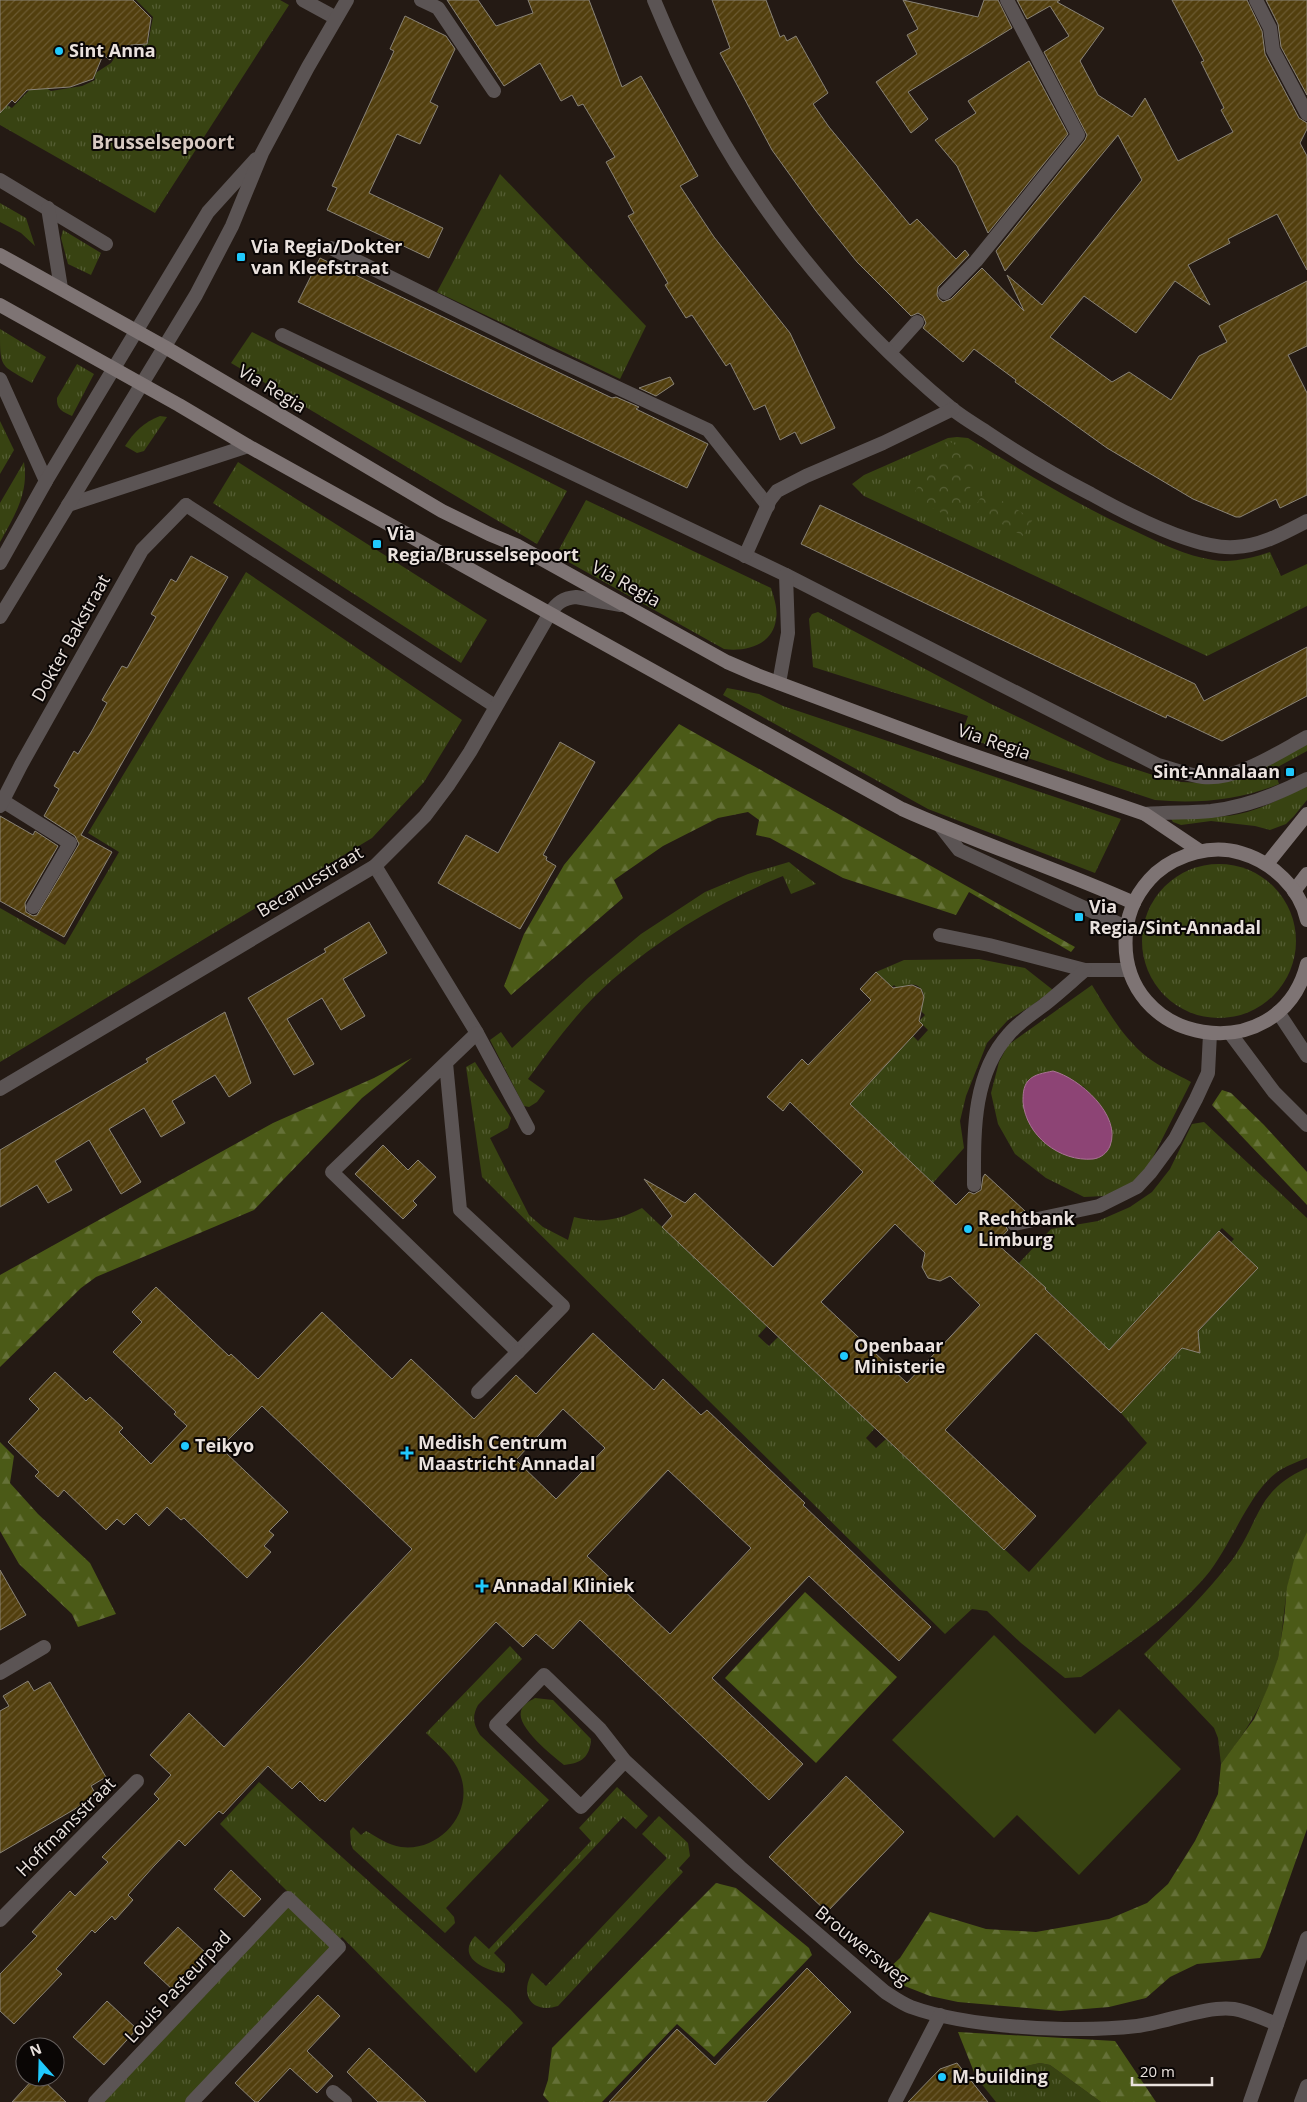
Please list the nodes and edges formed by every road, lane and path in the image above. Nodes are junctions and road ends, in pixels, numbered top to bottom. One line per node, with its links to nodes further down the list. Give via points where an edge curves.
1 (303, 0): 7 (street)
2 (347, 0): 7 (street)
3 (421, 0): 8 (street, via 438,8)
4 (654, 0): 23 (street, via 697,94 747,182 814,270)
5 (1007, 0): 17 (street, via 1078,135 976,261)
6 (1256, 0): 9 (street, via 1270,28 1274,50)
7 (336, 18): 10 (street)
8 (494, 90)
9 (1307, 114)
10 (262, 153): 20 (street, via 208,212); 22 (street, via 232,226)
11 (0, 180): 12 (street)
12 (48, 208): 13 (street); 16 (street)
13 (106, 244)
14 (331, 248): 31 (street, via 708,430)
15 (0, 254): 16 (main road, Via Regia)
16 (61, 288): 20 (main road, Via Regia)
17 (945, 293)
18 (0, 304): 24 (main road)
19 (917, 322): 23 (street)
20 (137, 332): 22 (main road, Via Regia); 24 (street)
21 (282, 335): 33 (street)
22 (165, 347): 26 (street); 36 (main road, Via Regia, via 442,511 518,546)
23 (890, 352): 27 (street)
24 (114, 368): 26 (main road); 29 (street)
25 (1, 382): 29 (street)
26 (143, 385): 28 (main road); 30 (street)
27 (953, 409): 31 (street, via 786,485 777,491); 32 (street, via 1022,455 1101,500 1192,541 1247,546)
28 (248, 446): 30 (street); 37 (main road)
29 (46, 481): 34 (street)
30 (68, 505): 38 (street)
31 (768, 506): 33 (street)
32 (1307, 521)
33 (745, 556): 35 (street)
34 (0, 563)
35 (786, 575): 39 (street, via 788,633); 41 (street, via 1158,765 1210,777 1247,768)
36 (624, 605): 37 (street, via 576,597 562,600); 39 (main road, Via Regia, via 728,662)
37 (550, 613): 40 (street, Becanusstraat); 46 (main road, via 865,790)
38 (0, 617)
39 (779, 683): 44 (main road, Via Regia, via 955,749)
40 (495, 706): 43 (street, Dokter Bakstraat, via 186,505 142,550); 49 (street, Becanusstraat, via 470,752 425,816)
41 (1307, 737)
42 (1307, 779): 44 (street, via 1271,796 1236,807)
43 (2, 803): 53 (street, Dokter Bakstraat, via 70,843)
44 (1145, 814): 47 (main road, Via Regia)
45 (1307, 814): 48 (main road)
46 (941, 827): 52 (main road); 55 (street, via 959,850)
47 (1200, 851): 48 (main road, via 1232,851); 52 (main road, via 1158,872)
48 (1267, 864): 51 (main road)
49 (375, 866): 61 (street); 66 (street, Becanusstraat)
50 (1307, 874): 51 (main road)
51 (1294, 891): 54 (main road)
52 (1134, 903): 55 (main road)
53 (33, 907)
54 (1307, 920)
55 (1126, 927): 59 (main road)
56 (940, 935): 58 (street)
57 (1307, 964): 60 (main road, via 1297,988)
58 (1085, 970): 59 (street); 69 (street, via 1010,1032 996,1050 986,1070 976,1120)
59 (1129, 970): 63 (main road, via 1153,1009 1183,1028)
60 (1278, 1012): 62 (main road, via 1261,1023); 64 (street)
61 (477, 1033): 65 (street); 68 (street)
62 (1230, 1033): 63 (main road); 67 (street, via 1274,1092)
63 (1210, 1034): 70 (street, via 1208,1073 1175,1139 1137,1187 1099,1206)
64 (1307, 1056)
65 (446, 1063): 71 (street, via 460,1210 563,1306); 71 (street, via 332,1172)
66 (0, 1089)
67 (1307, 1125)
68 (528, 1128)
69 (974, 1185)
70 (1014, 1224)
71 (518, 1352): 72 (street)
72 (478, 1392)
73 (44, 1647): 74 (street)
74 (0, 1673)
75 (625, 1762): 75 (street, Brouwersweg, via 600,1729 544,1675 496,1725 581,1807); 79 (street, Brouwersweg, via 885,1992 910,2006)
76 (137, 1782): 77 (street, Hoffmansstraat)
77 (0, 1919)
78 (1307, 1938): 80 (street)
79 (940, 2016): 80 (street, Brouwersweg, via 1019,2026 1100,2028 1138,2026 1218,2009 1234,2009); 86 (street)
80 (1277, 2024): 87 (street)
81 (1307, 2086): 88 (street)
82 (333, 2092): 85 (street)
83 (96, 2102): 84 (street, Louis Pasteurpad, via 288,1898 339,1947)
84 (192, 2102)
85 (345, 2102)
86 (895, 2102)
87 (1250, 2102)
88 (1301, 2102)

